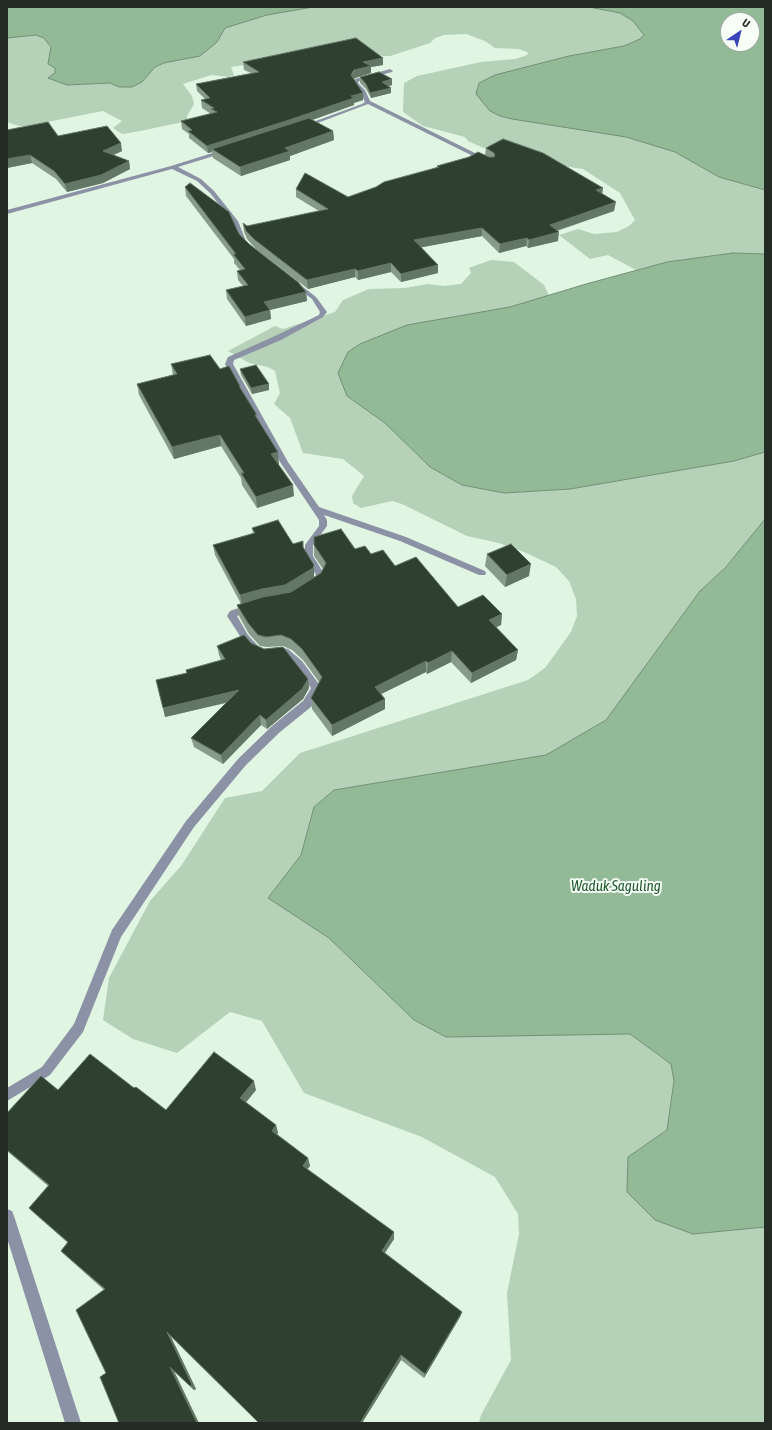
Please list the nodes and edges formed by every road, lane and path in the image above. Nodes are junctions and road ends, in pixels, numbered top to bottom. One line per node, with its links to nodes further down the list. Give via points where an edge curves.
1 (390, 71): 2 (street, via 355,83)
2 (368, 102): 3 (street); 5 (street)
3 (296, 129)
4 (231, 149): 6 (street)
5 (491, 163)
6 (173, 167): 7 (street); 8 (street, via 199,180 212,192 235,221 243,241)
7 (7, 212)
8 (253, 251)
9 (286, 277): 10 (street, via 314,298 324,312 321,316 278,338 230,359 230,364 284,462)
10 (316, 509): 11 (street, via 403,539); 12 (street, via 323,520 323,526 309,545 309,556 321,575 318,581)
11 (482, 573)
12 (302, 592)
13 (257, 605): 14 (street, via 233,613 232,616 245,637 256,649 268,653 288,653 314,684 316,691 307,704 242,762 190,824 116,934 79,1028 46,1071)
14 (7, 1095)
15 (7, 1216): 16 (street)
16 (73, 1423)

